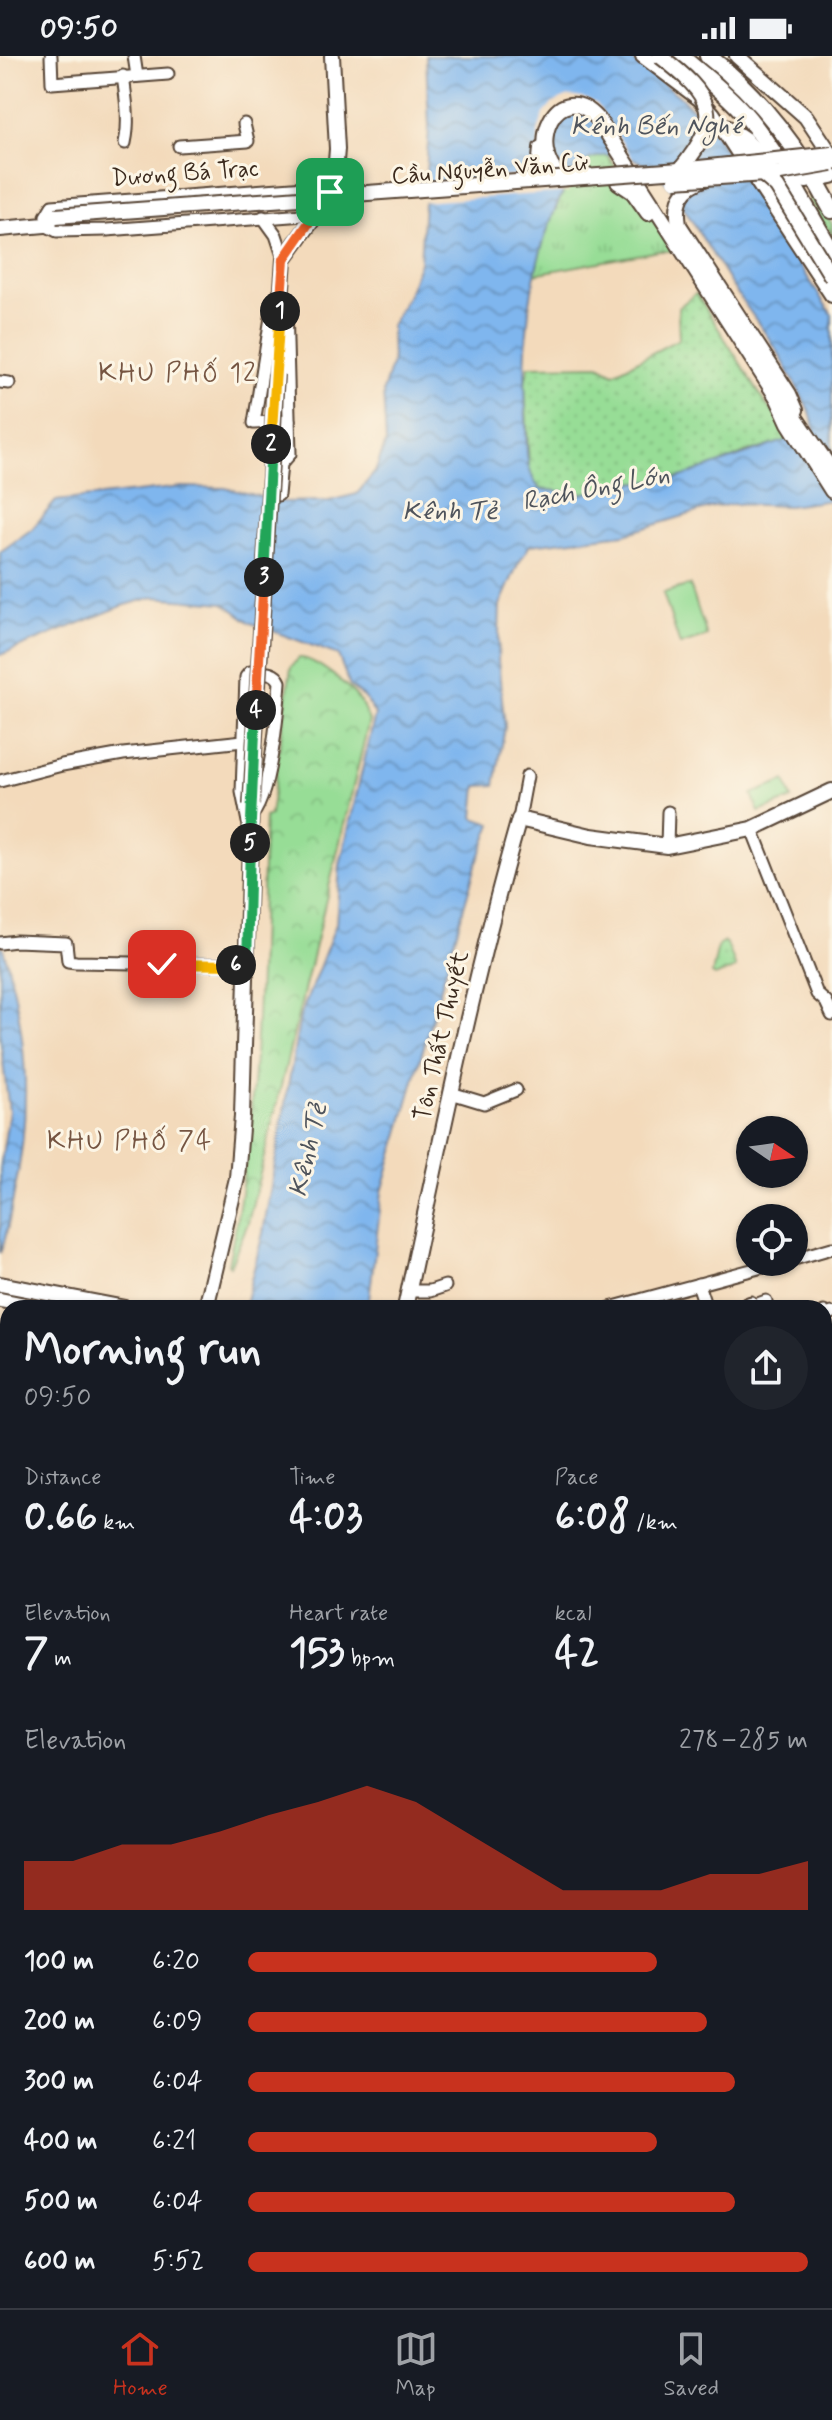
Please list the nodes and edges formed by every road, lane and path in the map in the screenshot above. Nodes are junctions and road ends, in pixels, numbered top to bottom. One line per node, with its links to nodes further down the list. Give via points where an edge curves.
1 (51, 56): 10 (street, via 52,83)
2 (134, 56): 11 (street)
3 (332, 56): 28 (main road, via 337,149)
4 (643, 56): 13 (main road, via 700,99)
5 (660, 56): 20 (main road, bridge, via 698,88 708,112 702,142)
6 (680, 56): 23 (highway, via 749,120)
7 (708, 56): 17 (highway)
8 (737, 56): 16 (main road, via 806,117)
9 (168, 74): 11 (street)
10 (123, 76): 11 (street); 14 (street, via 129,131)
11 (137, 76)
12 (244, 124): 15 (street, via 248,141)
13 (723, 126): 23 (highway, via 774,172); 32 (main road)
14 (125, 143)
15 (179, 146)
16 (831, 151): 17 (main road); 20 (main road, Cầu Nguyễn Văn Cừ, bridge)
17 (800, 154): 23 (main road); 26 (highway)
18 (832, 164): 21 (main road, Cầu Nguyễn Văn Cừ, bridge)
19 (632, 166): 22 (main road, Cầu Nguyễn Văn Cừ, via 595,115 572,105 560,108 546,128 548,160); 25 (main road, Cầu Nguyễn Văn Cừ, via 598,111 584,101 566,100 544,117 541,164); 44 (main road, Cầu Nguyễn Văn Cừ)
20 (680, 170): 22 (main road, Cầu Nguyễn Văn Cừ, bridge)
21 (762, 174): 24 (main road, Cầu Nguyễn Văn Cừ, bridge); 40 (main road, bridge, via 777,187)
22 (561, 177): 25 (main road, Cầu Nguyễn Văn Cừ, bridge)
23 (788, 178): 26 (main road); 30 (highway); 32 (main road)
24 (705, 179): 27 (main road, Cầu Nguyễn Văn Cừ, bridge); 44 (main road, via 682,194 679,225 789,394)
25 (527, 181): 36 (main road, Cầu Nguyễn Văn Cừ, bridge)
26 (823, 181): 30 (highway, via 806,187); 31 (highway)
27 (618, 182): 36 (main road, Cầu Nguyễn Văn Cừ); 44 (main road, via 636,195 771,403)
28 (333, 185): 29 (street, Dương Bá Trạc); 33 (main road)
29 (255, 191): 34 (street); 36 (street, Dương Bá Trạc, via 52,206)
30 (801, 198): 38 (highway)
31 (832, 210)
32 (778, 213): 42 (main road)
33 (317, 214): 34 (street, Dương Bá Trạc); 39 (main road)
34 (260, 217): 36 (street, Dương Bá Trạc, via 57,231); 39 (street, via 276,235)
35 (0, 219): 36 (main road, Dương Bá Trạc)
36 (51, 221): 37 (main road, Dương Bá Trạc)
37 (0, 229)
38 (832, 252)
39 (284, 259): 41 (main road)
40 (832, 277)
41 (282, 285): 43 (street); 43 (street, via 273,305 254,423); 53 (main road, bridge)
42 (832, 295)
43 (289, 421): 47 (street, via 290,454 281,464)
44 (797, 426): 45 (main road); 46 (main road)
45 (832, 471)
46 (832, 491)
47 (278, 495)
48 (243, 741): 50 (street, via 123,754); 53 (street, via 243,803 245,816); 53 (street, via 248,674 275,675 280,682 263,800)
49 (527, 776): 54 (street, Tôn Thất Thuyết)
50 (0, 781)
51 (832, 791): 55 (main road)
52 (668, 812): 56 (street)
53 (251, 816): 58 (main road)
54 (519, 819): 56 (main road); 61 (main road, Tôn Thất Thuyết)
55 (752, 829): 56 (main road); 59 (street, via 817,994)
56 (667, 846)
57 (0, 943): 58 (street, via 66,943 68,961 76,962)
58 (247, 965): 72 (main road, via 237,1178)
59 (832, 1015)
60 (516, 1090): 61 (street, via 484,1103)
61 (451, 1093): 69 (main road, Tôn Thất Thuyết)
62 (832, 1248): 63 (street)
63 (808, 1255)
64 (736, 1274): 66 (street)
65 (0, 1284): 68 (main road)
66 (698, 1284): 74 (street); 75 (street)
67 (445, 1286): 69 (street)
68 (22, 1288): 70 (main road); 71 (main road)
69 (409, 1291): 73 (main road, Tôn Thất Thuyết)
70 (20, 1300)
71 (84, 1300)
72 (208, 1300)
73 (407, 1300)
74 (639, 1300)
75 (703, 1300)

